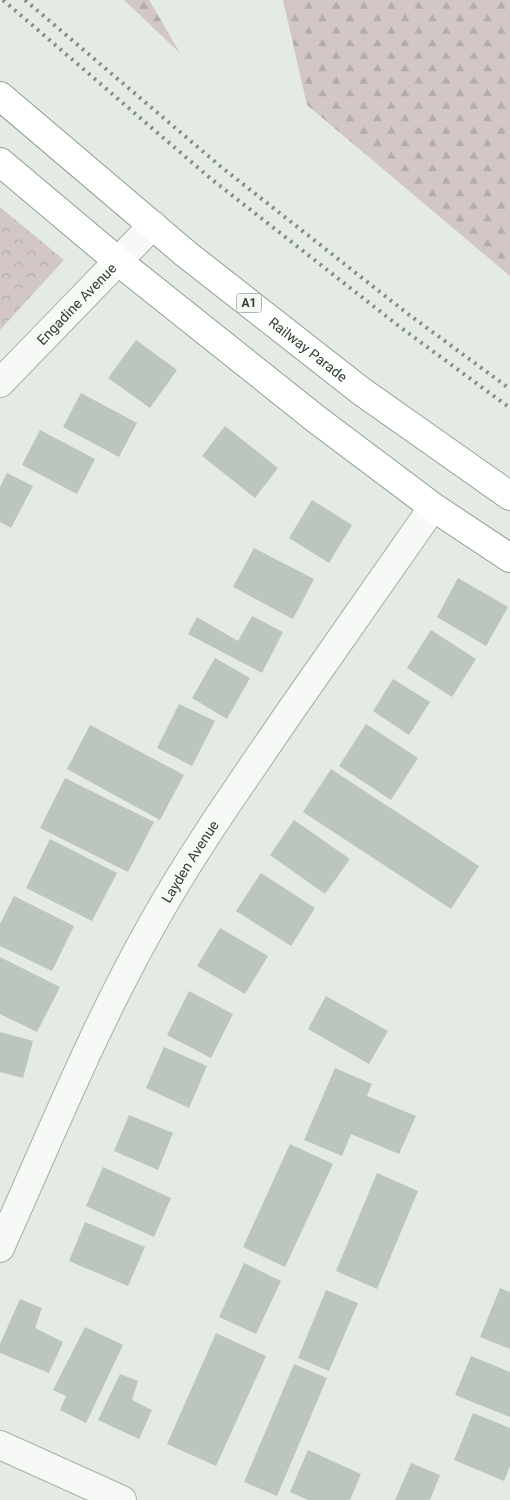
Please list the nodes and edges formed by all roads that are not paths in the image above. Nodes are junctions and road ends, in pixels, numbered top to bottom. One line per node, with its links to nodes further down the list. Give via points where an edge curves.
1 (0, 96): 3 (highway, Railway Parade / A1)
2 (0, 162): 4 (highway)
3 (153, 225): 4 (street, Engadine Avenue); 6 (highway, Railway Parade / A1, via 360,391)
4 (119, 262): 5 (street, Engadine Avenue); 7 (highway, via 316,419)
5 (0, 383)
6 (510, 496)
7 (433, 507): 8 (highway); 9 (street, Layden Avenue, via 243,781 154,922 88,1051)
8 (510, 558)
9 (0, 1248)
10 (0, 1445): 11 (street)
11 (122, 1500)

